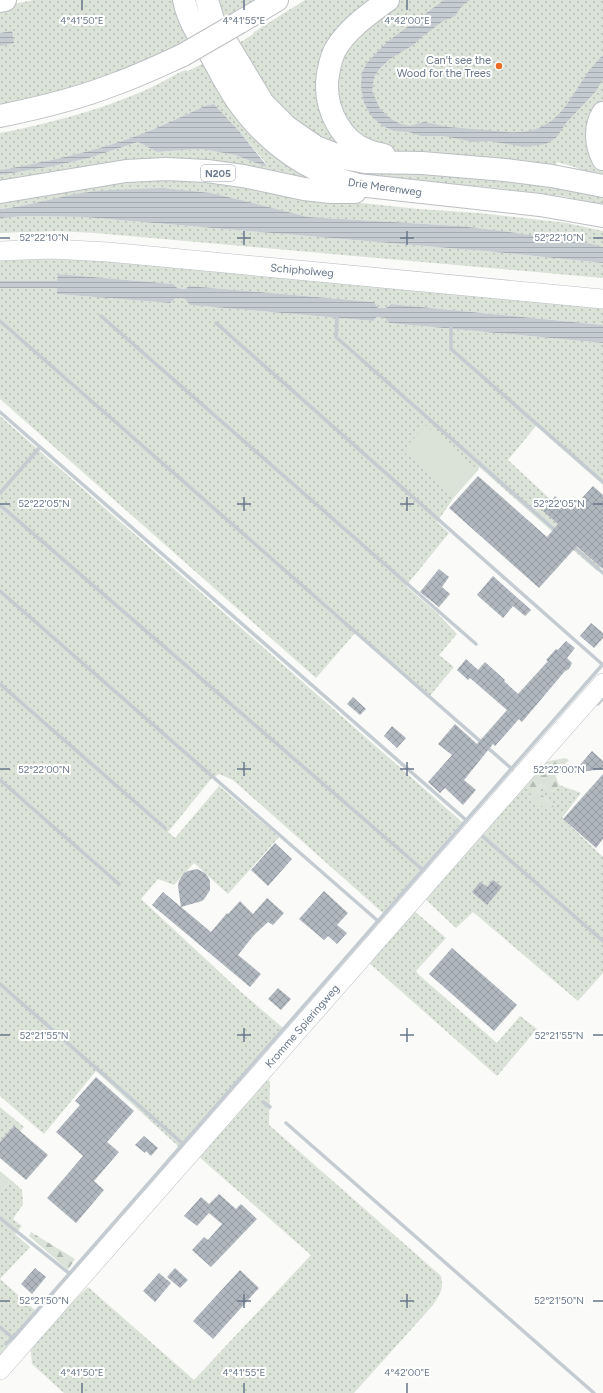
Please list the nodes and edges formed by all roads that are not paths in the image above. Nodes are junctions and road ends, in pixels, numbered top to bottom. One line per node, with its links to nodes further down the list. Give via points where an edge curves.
1 (6, 0): 6 (highway)
2 (184, 0): 13 (highway, Drie Merenweg / N205, via 194,26 238,101 277,145 300,162 343,181)
3 (208, 0): 10 (highway, Drie Merenweg, via 213,20 259,97 287,128 316,147 344,158 365,162)
4 (277, 0): 8 (highway, bridge, via 183,55 115,85)
5 (388, 0): 10 (highway, via 356,25 335,50 327,87 330,107 342,131 360,147)
6 (0, 1)
7 (603, 113): 9 (highway, via 596,138)
8 (0, 116)
9 (603, 159)
10 (422, 163): 11 (highway, Drie Merenweg, via 521,172)
11 (603, 186)
12 (0, 192): 13 (highway, N205, via 126,171 166,169 243,176 331,192)
13 (437, 194): 14 (highway, Drie Merenweg / N205, via 540,205)
14 (603, 216)
15 (0, 251): 16 (street, Schipholweg, via 52,249 108,252)
16 (603, 299)
17 (603, 683): 18 (street, Kromme Spieringweg)
18 (0, 1370)

